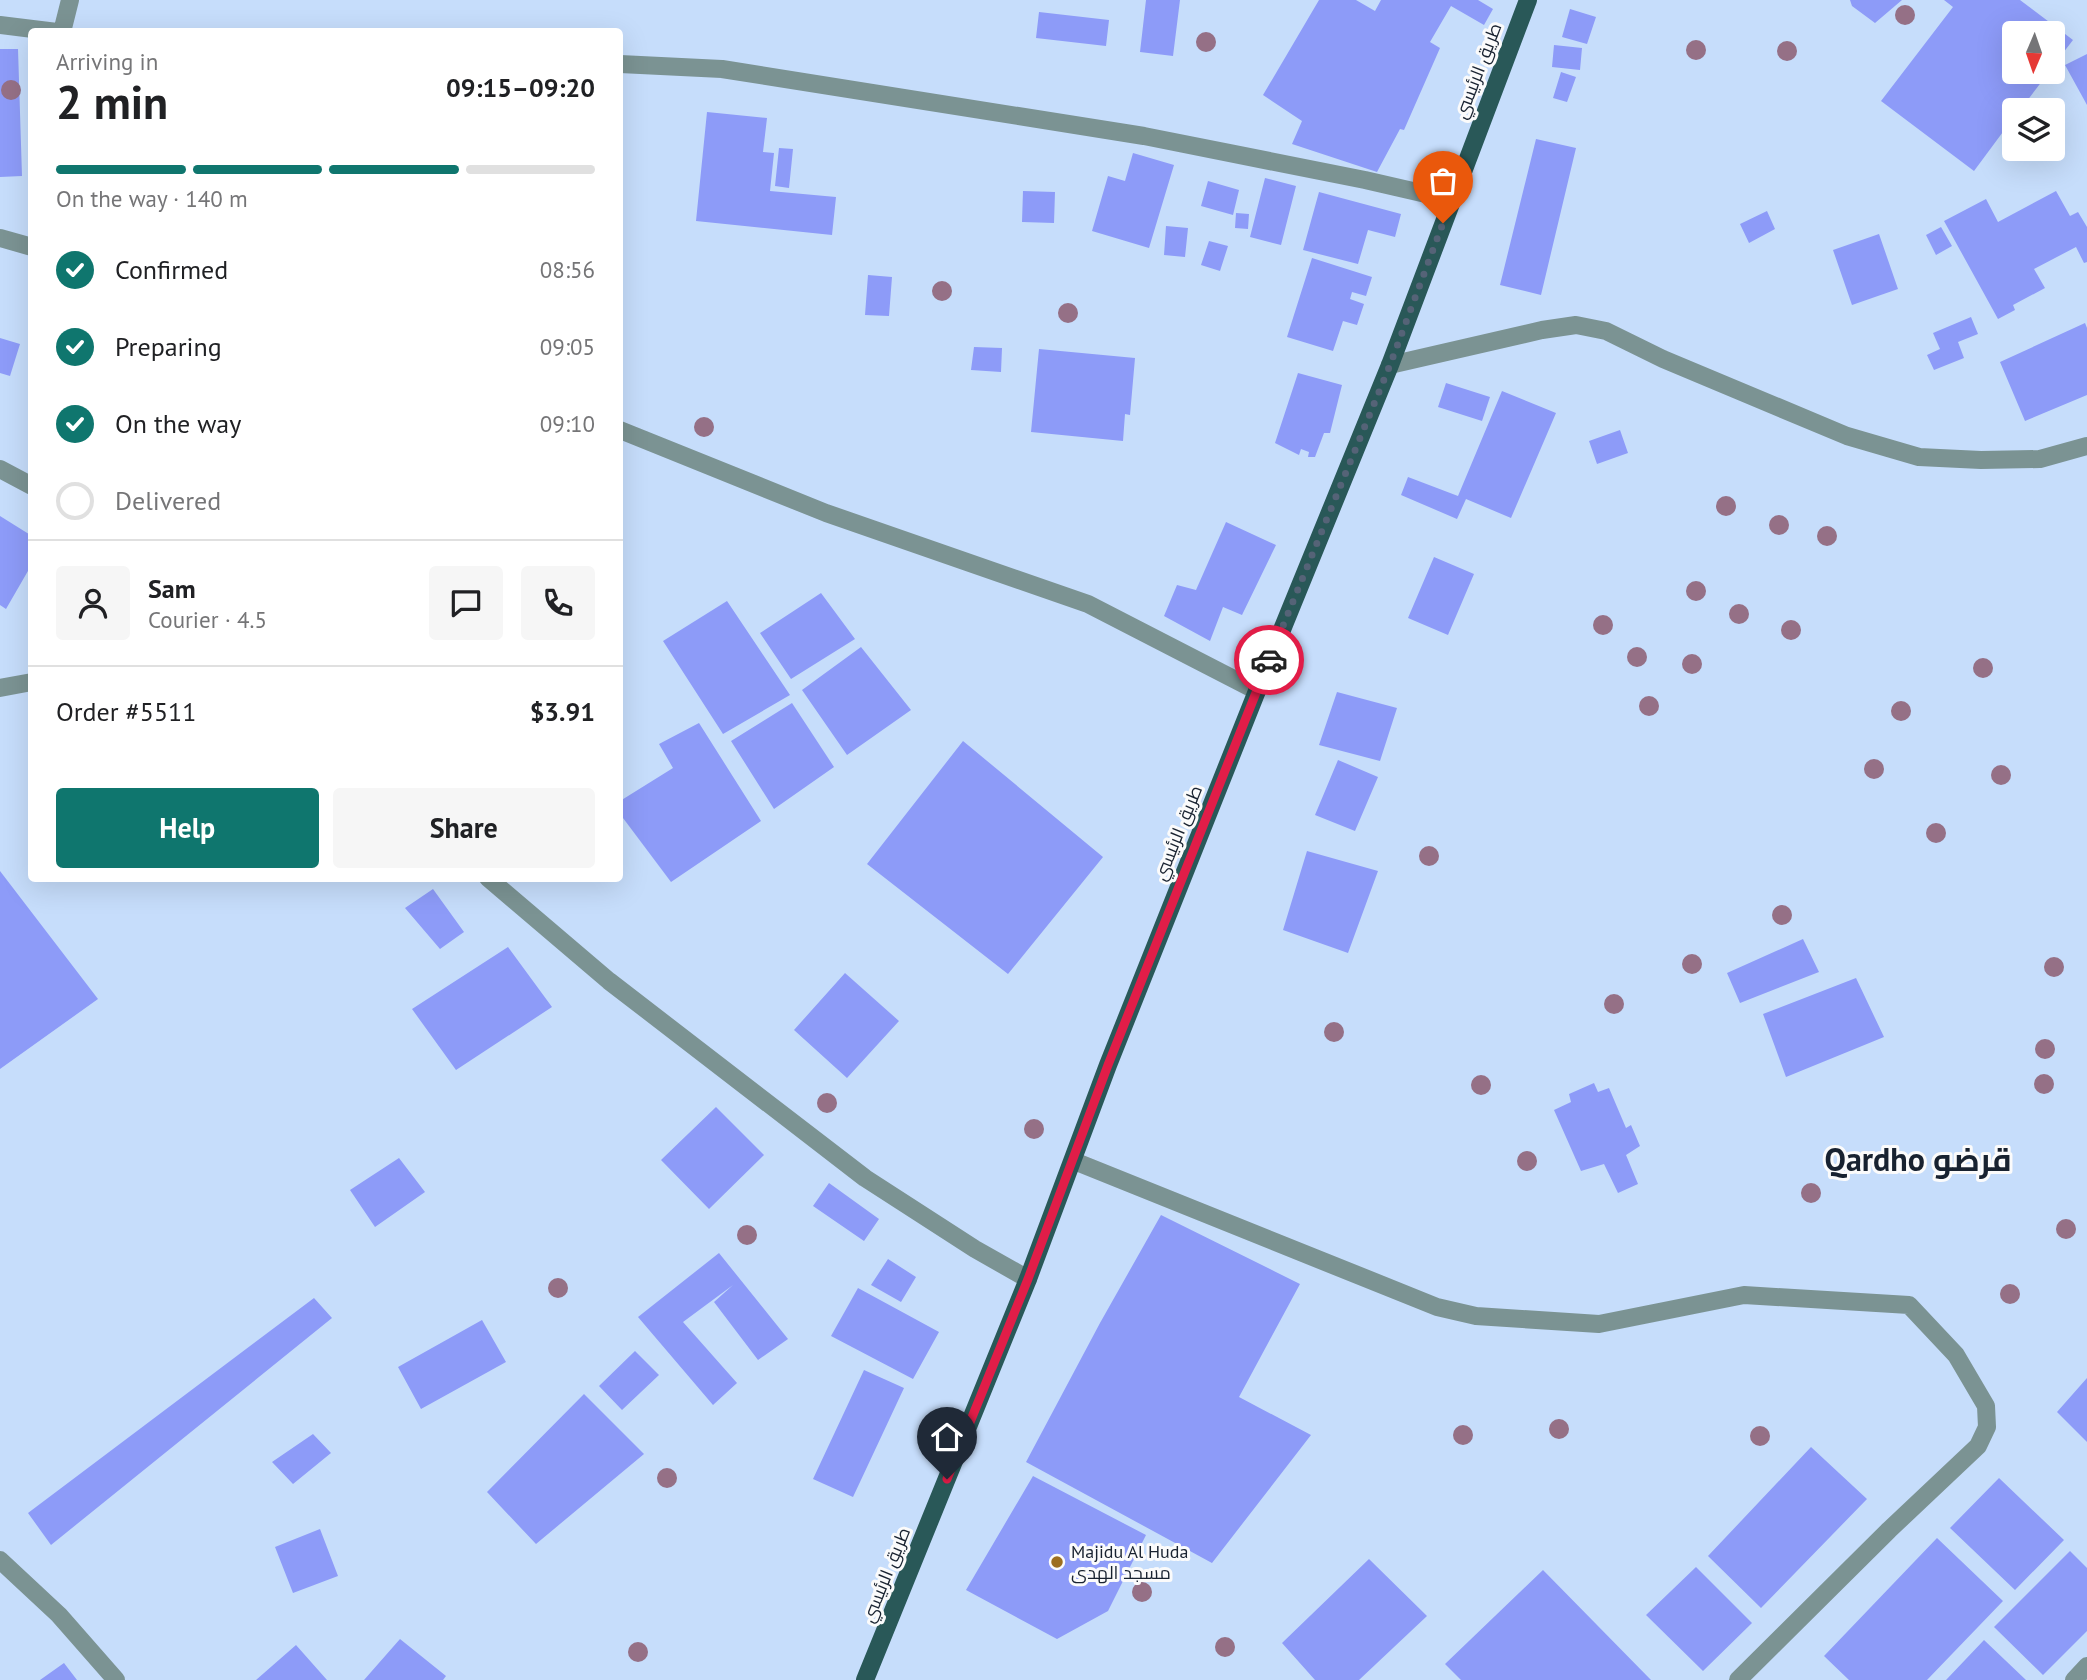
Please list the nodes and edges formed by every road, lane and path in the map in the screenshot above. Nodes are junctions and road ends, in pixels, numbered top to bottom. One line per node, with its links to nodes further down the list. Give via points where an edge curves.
1 (70, 0): 5 (street)
2 (1528, 0): 7 (main road, طريق الرئيسي)
3 (0, 25): 4 (street)
4 (28, 28)
5 (63, 28)
6 (623, 64): 7 (street, via 722,69 1144,136)
7 (1452, 200): 10 (main road, طريق الرئيسي)
8 (0, 238): 9 (street)
9 (28, 246)
10 (1390, 365): 12 (street, via 1576,325 1606,331 1847,436 1919,457 2040,459); 17 (main road, طريق الرئيسي)
11 (623, 431): 17 (street, via 826,513 1088,604)
12 (2087, 446)
13 (0, 469): 14 (street)
14 (28, 484)
15 (28, 683): 16 (street)
16 (0, 688)
17 (1257, 691): 19 (main road, طريق الرئيسي)
18 (493, 882): 20 (street, via 609,981 865,1178)
19 (1074, 1161): 20 (main road, طريق الرئيسي); 25 (street, via 1437,1307 1476,1316 1599,1324 1744,1296 1909,1305 1956,1355 1986,1406 1987,1427 1978,1446)
20 (1028, 1279): 24 (main road, طريق الرئيسي)
21 (0, 1560): 23 (street, via 59,1615)
22 (2087, 1666): 26 (street)
23 (116, 1680)
24 (865, 1680)
25 (1738, 1680)
26 (2074, 1680)

